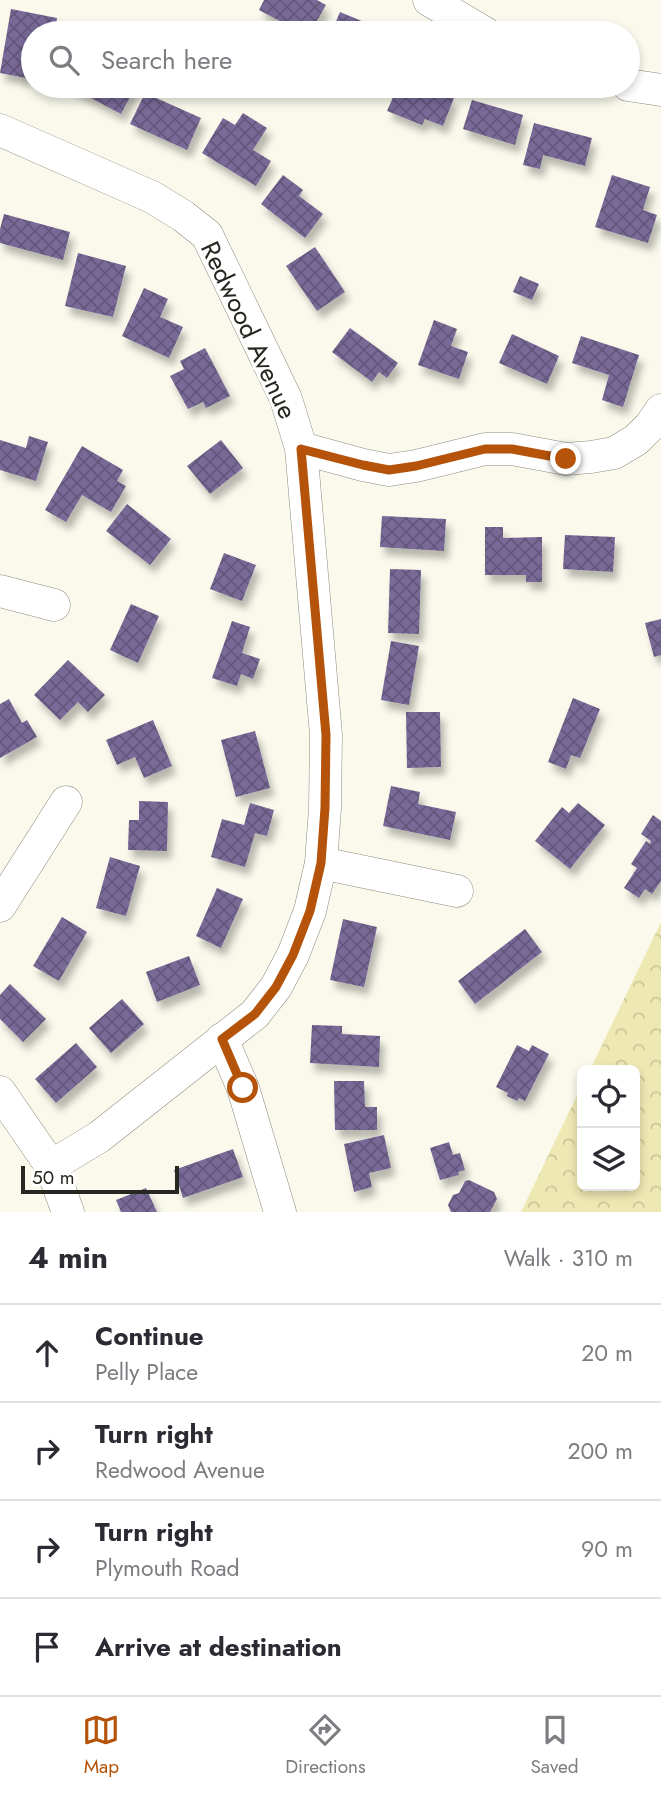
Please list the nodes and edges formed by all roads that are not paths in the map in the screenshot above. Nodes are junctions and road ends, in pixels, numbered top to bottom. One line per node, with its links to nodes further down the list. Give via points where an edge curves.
1 (429, 0): 2 (street)
2 (465, 21)
3 (640, 87): 4 (street)
4 (661, 90)
5 (0, 130): 7 (street, Redwood Avenue, via 152,197 207,235 286,399)
6 (661, 410): 7 (street, via 636,440 614,453 591,457 566,459 485,449 389,470)
7 (301, 449): 11 (street, Redwood Avenue, via 326,735)
8 (0, 591): 9 (street)
9 (54, 605)
10 (66, 802): 13 (street)
11 (321, 863): 12 (street); 14 (street, Redwood Avenue, via 310,911 276,987 255,1014)
12 (457, 891)
13 (0, 906)
14 (222, 1039): 16 (street, Redwood Avenue, via 99,1137); 18 (street, via 243,1088)
15 (0, 1092): 16 (street)
16 (51, 1166): 17 (street)
17 (68, 1212)
18 (280, 1212)

